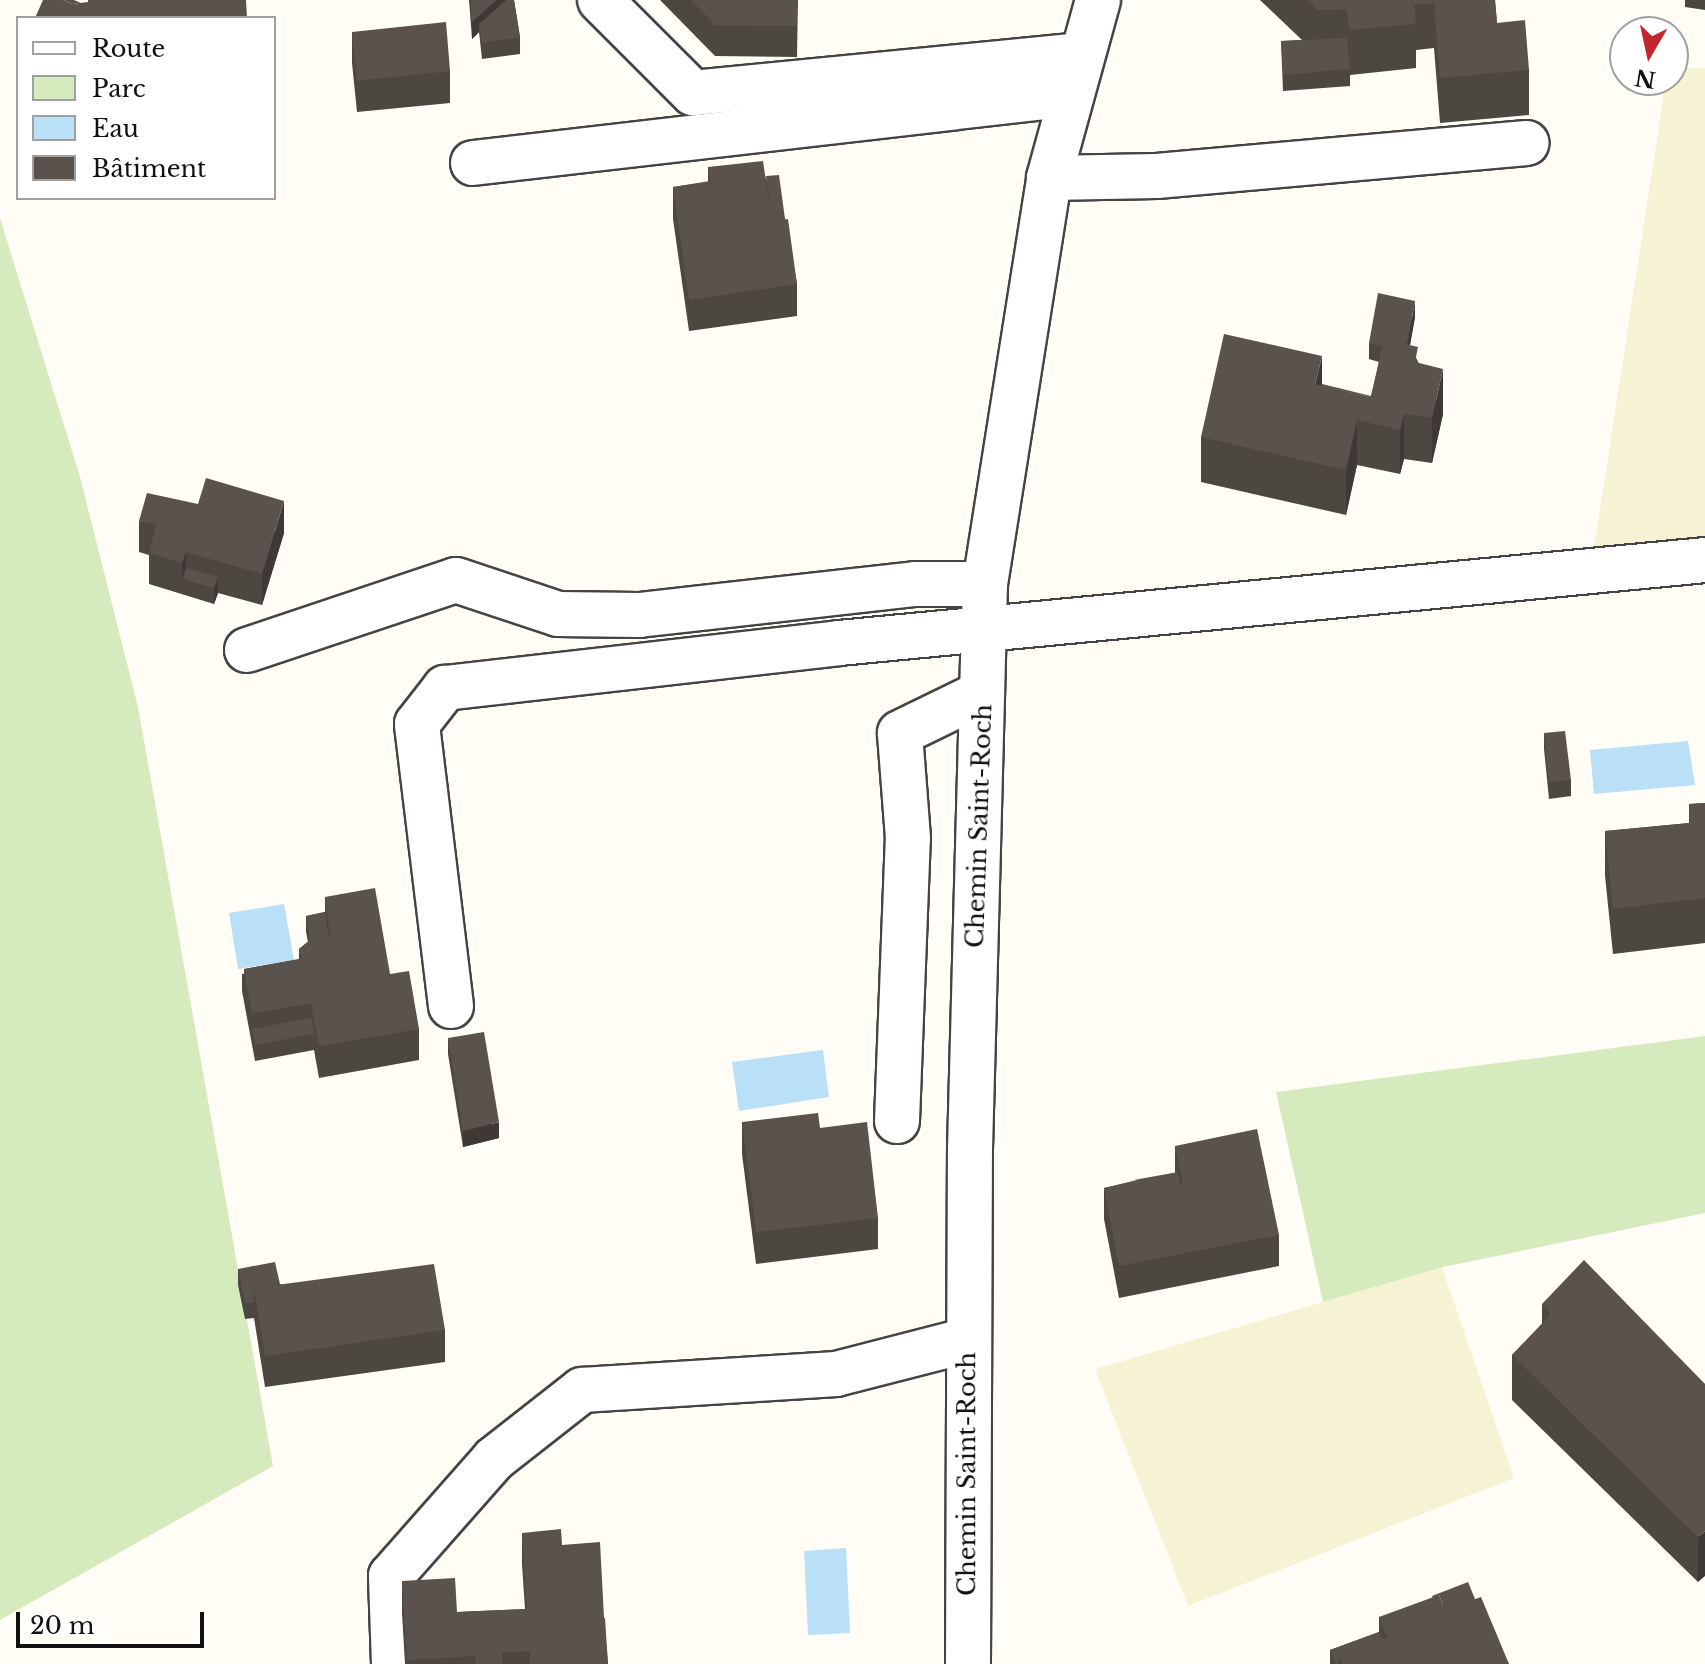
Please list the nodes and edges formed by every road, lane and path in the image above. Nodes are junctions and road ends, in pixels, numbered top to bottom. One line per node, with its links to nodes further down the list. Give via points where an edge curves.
1 (600, 0): 3 (street, via 693,93)
2 (1098, 0): 3 (street, Chemin Saint-Roch)
3 (1076, 74): 5 (street); 6 (street, Chemin Saint-Roch)
4 (1527, 143): 6 (street, via 1157,176)
5 (473, 163)
6 (1049, 178): 8 (street, Chemin Saint-Roch)
7 (1705, 560): 9 (street)
8 (985, 584): 9 (street, Chemin Saint-Roch); 10 (street, via 915,584 639,615 558,614 456,580)
9 (984, 631): 11 (street, Chemin Saint-Roch); 12 (street, via 445,688 417,724)
10 (247, 650)
11 (982, 693): 13 (street, via 900,733 908,838); 14 (street, Chemin Saint-Roch)
12 (451, 1006)
13 (897, 1121)
14 (968, 1340): 15 (street, via 836,1374 582,1390 494,1459 391,1576); 16 (street, Chemin Saint-Roch)
15 (394, 1664)
16 (968, 1664)

